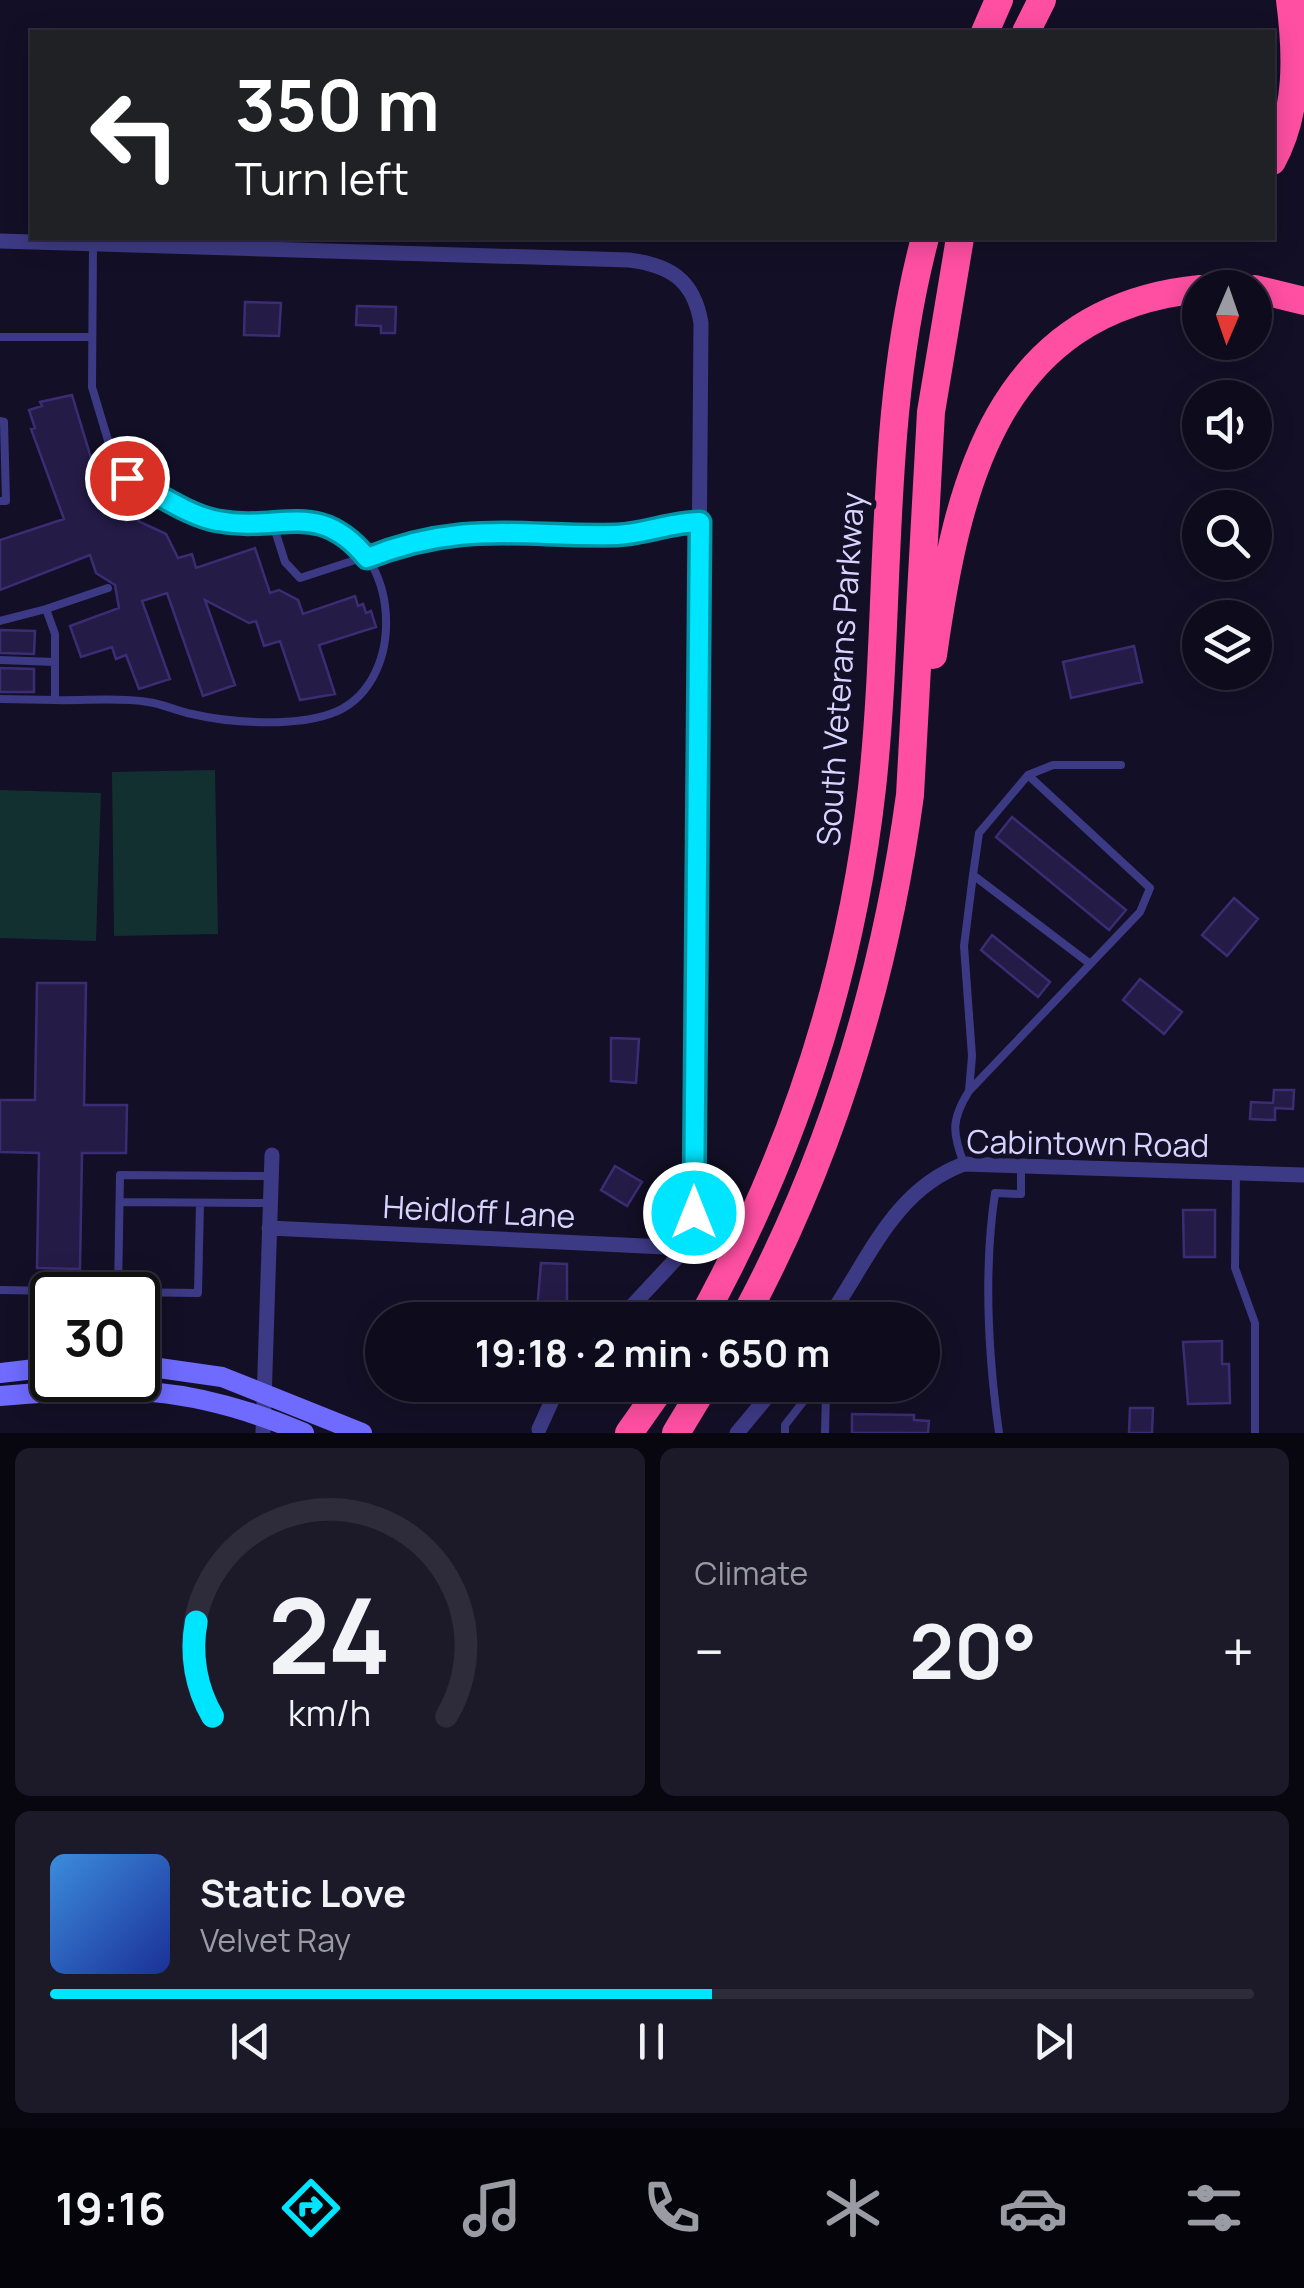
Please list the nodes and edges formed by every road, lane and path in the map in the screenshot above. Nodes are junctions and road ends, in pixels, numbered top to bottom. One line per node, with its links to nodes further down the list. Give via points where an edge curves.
1 (982, 0): 6 (highway)
2 (999, 0): 7 (highway)
3 (1042, 0): 8 (highway)
4 (1059, 0): 9 (highway)
5 (1290, 0): 10 (highway, via 1295,81)
6 (973, 30)
7 (986, 30)
8 (1027, 30)
9 (1048, 30)
10 (1275, 152)
11 (921, 240): 55 (highway, South Veterans Parkway, via 892,442 872,791 842,956 790,1130)
12 (960, 240): 35 (highway, via 930,412)
13 (0, 241): 14 (street)
14 (92, 244): 18 (lane); 24 (street, via 658,264 691,288 702,323)
15 (1182, 292): 35 (highway, via 1135,301 1081,326 1006,402 958,507)
16 (1272, 293): 17 (highway)
17 (1304, 301)
18 (91, 336): 19 (lane); 23 (lane, via 92,387 127,478 216,521)
19 (0, 337)
20 (0, 422): 21 (lane)
21 (4, 460): 22 (lane, via 6,501)
22 (0, 501)
23 (272, 521): 25 (lane, via 335,528); 25 (lane, via 284,562 300,578)
24 (700, 522): 25 (lane, via 622,535 456,532); 49 (street, via 694,1213)
25 (367, 558): 32 (lane, via 379,583 387,640 358,696 327,716 250,719 147,702)
26 (108, 588): 27 (lane)
27 (46, 609): 28 (lane); 30 (lane)
28 (0, 621)
29 (0, 660): 30 (lane)
30 (55, 662): 32 (lane)
31 (0, 699): 32 (lane)
32 (56, 700)
33 (1120, 765): 34 (lane, via 1054,765)
34 (1028, 776): 36 (lane, via 979,833); 37 (lane, via 1150,888 1140,912)
35 (910, 795): 56 (highway, via 860,1038 806,1190)
36 (974, 874): 37 (lane); 38 (lane, via 964,946)
37 (1089, 963): 38 (lane)
38 (969, 1091): 40 (lane, via 953,1117)
39 (272, 1154): 44 (street)
40 (964, 1164): 41 (street, Cabintown Road); 57 (street, Cabintown Road, via 909,1194)
41 (1021, 1166): 42 (street, Cabintown Road); 78 (lane, via 1021,1194 995,1193 990,1230 989,1364)
42 (1236, 1173): 43 (street, Cabintown Road); 79 (lane, via 1235,1268 1254,1323)
43 (1304, 1175)
44 (271, 1176): 45 (lane, via 120,1175); 47 (street)
45 (120, 1202): 46 (lane); 50 (lane)
46 (200, 1203): 47 (lane); 53 (lane, via 198,1293)
47 (270, 1204): 48 (street)
48 (270, 1228): 49 (street, Heidloff Lane); 61 (street)
49 (686, 1248): 54 (street)
50 (118, 1272)
51 (0, 1290): 52 (lane)
52 (30, 1291)
53 (160, 1293)
54 (636, 1302)
55 (710, 1302)
56 (751, 1302)
57 (840, 1302)
58 (160, 1367): 61 (main road)
59 (30, 1369): 60 (main road)
60 (0, 1372)
61 (264, 1390): 69 (street); 72 (main road)
62 (0, 1396): 69 (main road, via 141,1388 200,1397)
63 (552, 1402): 70 (street)
64 (651, 1402): 73 (highway)
65 (695, 1402): 74 (highway)
66 (762, 1402): 75 (street)
67 (803, 1402): 76 (lane)
68 (826, 1402): 77 (lane)
69 (263, 1424): 71 (main road)
70 (540, 1429)
71 (304, 1433)
72 (362, 1433)
73 (629, 1433)
74 (676, 1433)
75 (737, 1433)
76 (784, 1433)
77 (825, 1433)
78 (999, 1433)
79 (1255, 1433)

